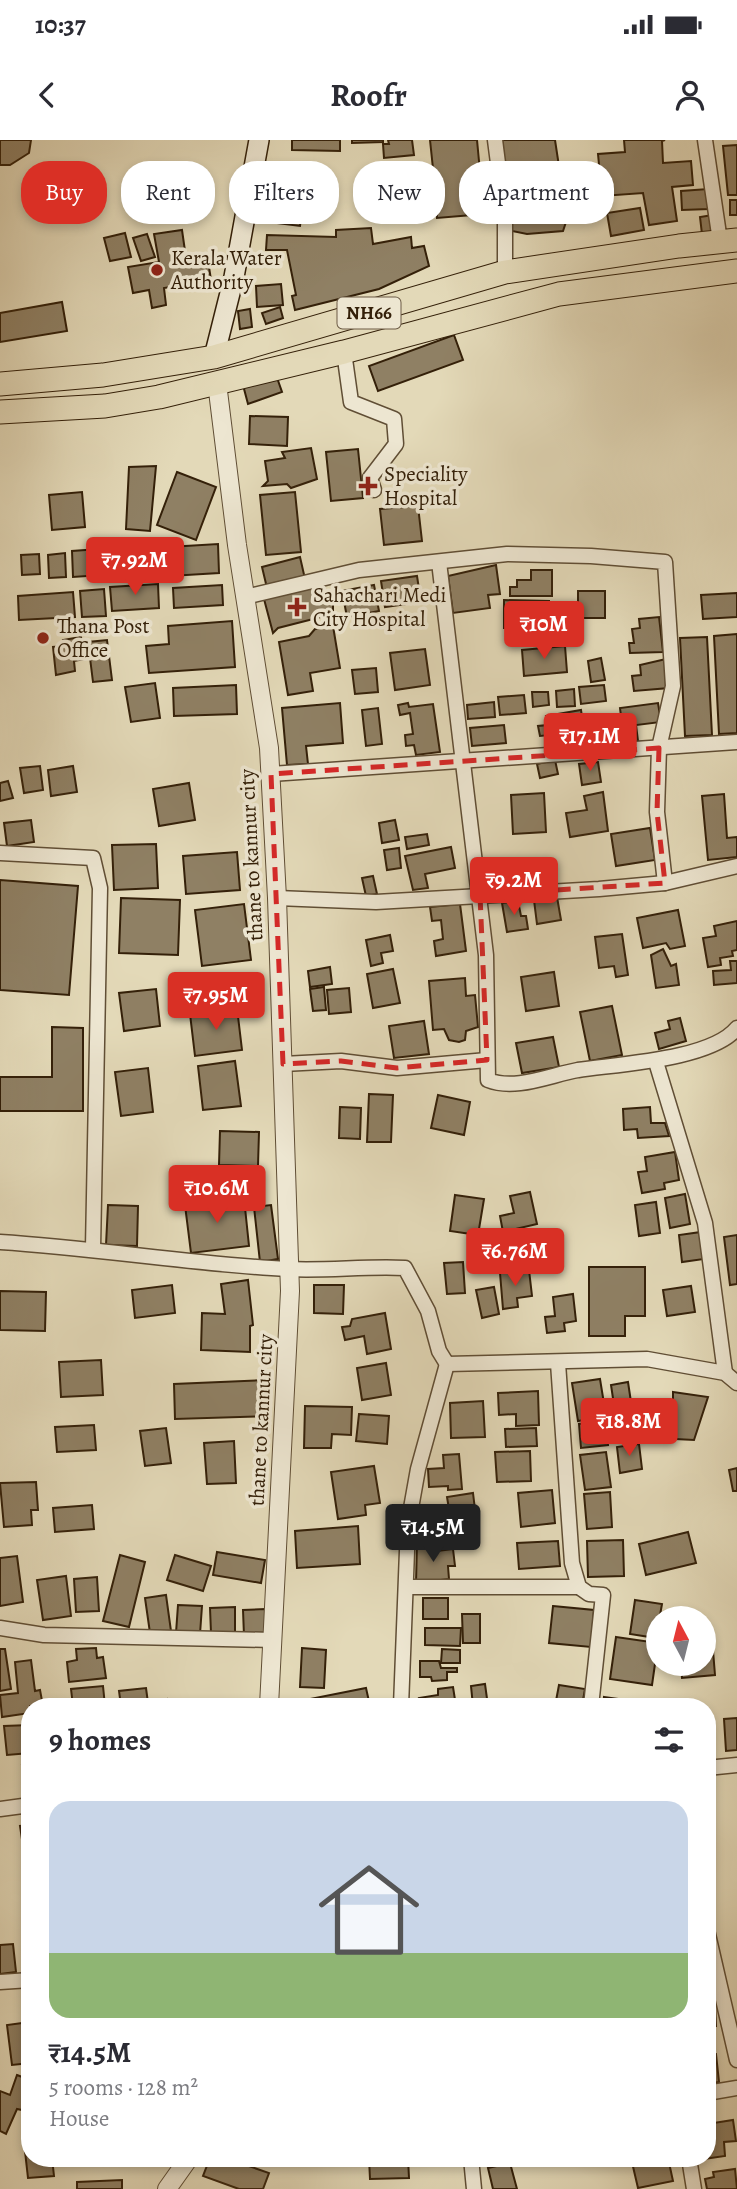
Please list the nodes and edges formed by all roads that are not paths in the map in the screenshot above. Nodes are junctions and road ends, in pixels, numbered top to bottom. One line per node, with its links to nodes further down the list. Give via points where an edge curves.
1 (259, 140): 8 (main road)
2 (495, 140): 6 (street, via 505,217)
3 (705, 140): 4 (street)
4 (729, 241): 6 (highway, NH66)
5 (737, 271): 7 (highway, NH66, via 559,294)
6 (505, 272): 8 (highway, NH66)
7 (344, 352): 9 (highway, NH66); 12 (street, via 351,402 394,418 396,444 370,478)
8 (214, 357): 9 (highway); 10 (highway, NH66, via 103,375)
9 (217, 383): 11 (highway, NH66, via 105,406); 14 (street, thane to kannur city)
10 (0, 384)
11 (0, 412)
12 (374, 490)
13 (439, 562): 14 (street, via 359,570); 16 (street, via 508,554 665,562 673,686); 17 (street)
14 (245, 597): 18 (street, thane to kannur city)
15 (737, 742): 16 (street)
16 (659, 748): 17 (street); 21 (street, via 657,812)
17 (464, 762): 18 (street); 22 (street)
18 (271, 774): 23 (street, thane to kannur city)
19 (0, 853): 29 (street, via 93,858 100,888)
20 (737, 866): 21 (street)
21 (665, 883): 22 (street)
22 (480, 895): 23 (street, via 376,902); 25 (street)
23 (276, 898): 27 (street, thane to kannur city)
24 (736, 1033): 26 (street)
25 (488, 1060): 26 (street, via 488,1080 501,1085 578,1070); 27 (street, via 397,1068 341,1061)
26 (656, 1062): 33 (street, via 705,1223)
27 (283, 1064): 30 (street, thane to kannur city)
28 (0, 1242): 29 (street)
29 (93, 1248): 30 (street)
30 (290, 1269): 32 (street, via 405,1268 428,1311); 38 (street, thane to kannur city)
31 (558, 1363): 32 (street); 33 (street, via 647,1359); 36 (street, via 572,1563)
32 (447, 1364): 35 (street, via 408,1525)
33 (725, 1373): 34 (street)
34 (737, 1383)
35 (408, 1587): 36 (street); 40 (street)
36 (579, 1587): 41 (street, via 603,1595)
37 (0, 1628): 38 (street, via 44,1634)
38 (273, 1640): 39 (street, thane to kannur city)
39 (269, 1698)
40 (401, 1698)
41 (592, 1698)
42 (737, 1765): 43 (street)
43 (716, 1767)
44 (21, 1806): 45 (street)
45 (0, 1809)
46 (716, 1969): 49 (street)
47 (21, 1981): 48 (street)
48 (0, 1982)
49 (737, 2060)
50 (737, 2088): 51 (street)
51 (716, 2092)
52 (183, 2167): 55 (street)
53 (472, 2167): 56 (street)
54 (690, 2167): 57 (street)
55 (167, 2189)
56 (474, 2189)
57 (694, 2189)

